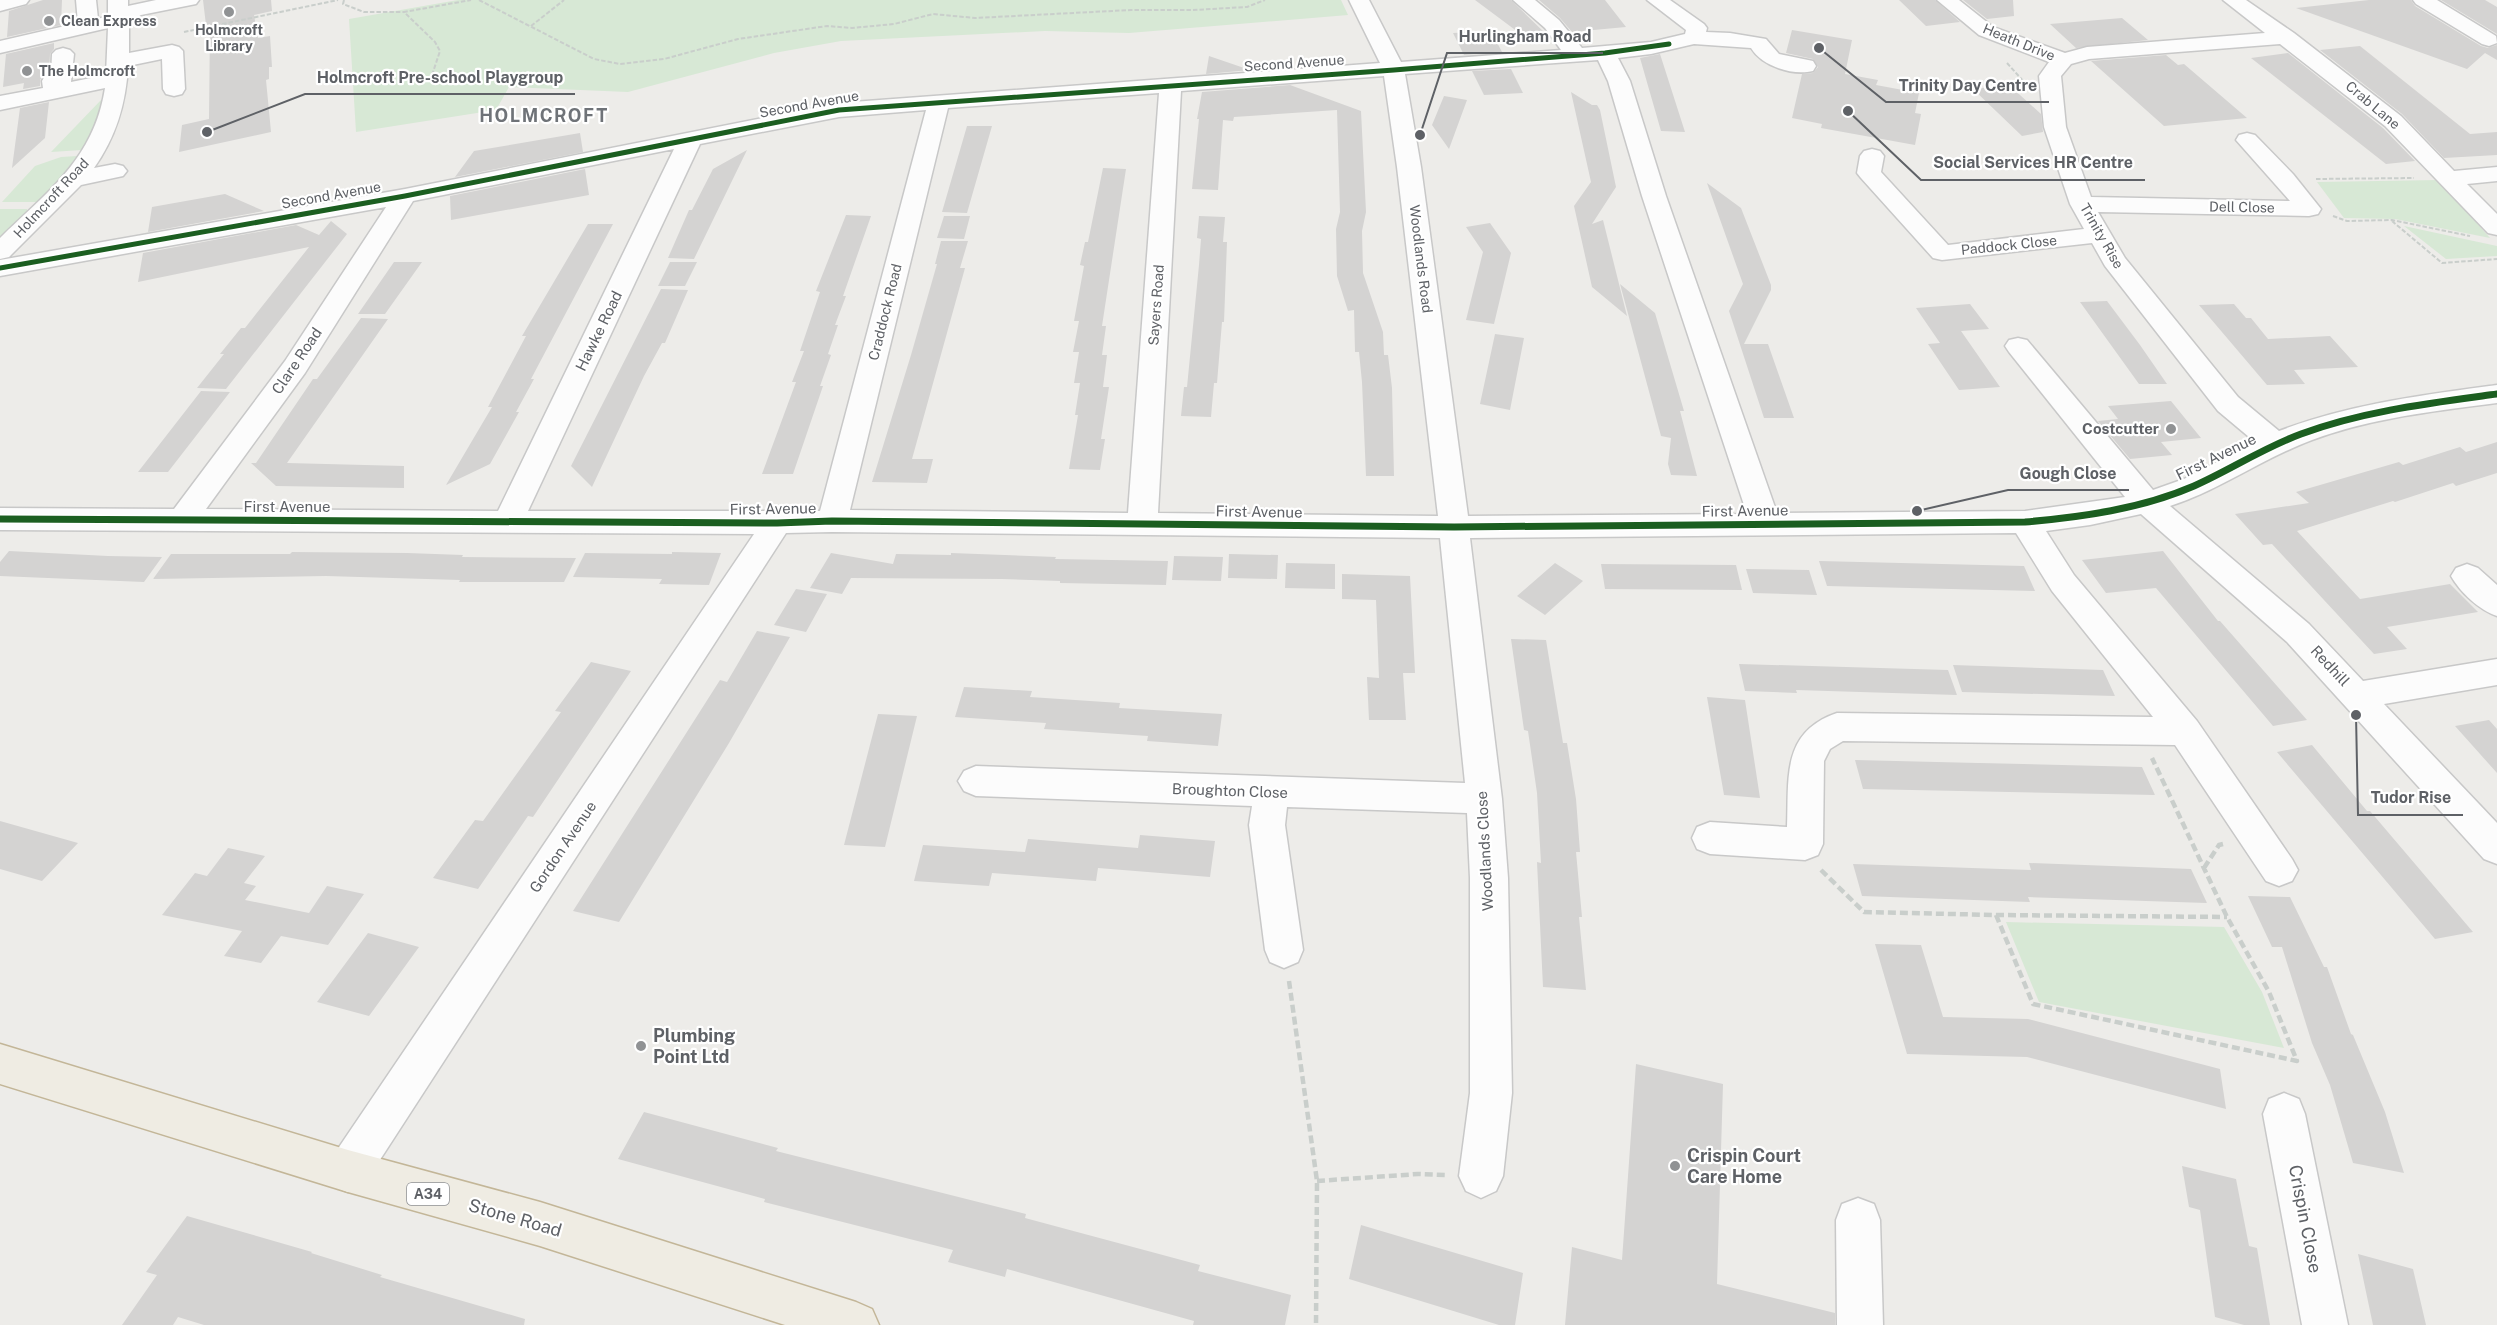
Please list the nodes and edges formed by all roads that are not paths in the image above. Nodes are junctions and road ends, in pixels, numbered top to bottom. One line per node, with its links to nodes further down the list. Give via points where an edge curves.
1 (19, 0): 10 (street)
2 (86, 0): 14 (street)
3 (189, 0): 12 (street)
4 (1359, 0): 24 (street, Woodlands Road)
5 (1523, 0): 21 (street, via 1552,24)
6 (1657, 0): 13 (street)
7 (1947, 0): 22 (street, Heath Drive, via 1986,31)
8 (2233, 0): 15 (street, Crab Lane)
9 (2423, 0): 17 (street)
10 (0, 5)
11 (1708, 9): 13 (street)
12 (118, 10): 14 (street); 25 (street, Holmcroft Road)
13 (1679, 15): 16 (street, via 1697,28)
14 (89, 27): 18 (street)
15 (2287, 37): 22 (street, via 2099,51); 36 (street, Crab Lane, via 2393,121)
16 (1694, 38): 19 (street, Second Avenue); 23 (street, Second Avenue, via 1759,43 1769,58)
17 (2489, 40)
18 (0, 47)
19 (1605, 53): 21 (street, Second Avenue); 55 (street, via 1619,81)
20 (63, 54): 28 (street, via 62,79 53,81)
21 (1576, 55): 24 (street, Second Avenue)
22 (2064, 60): 39 (street, Trinity Rise, via 2050,76 2050,90 2055,127)
23 (1805, 66)
24 (1394, 70): 26 (street, Second Avenue); 56 (street, Woodlands Road)
25 (117, 71): 27 (street, via 172,51); 28 (street); 37 (street, Holmcroft Road, via 106,127 94,152)
26 (1170, 86): 29 (street, Second Avenue); 54 (street, Sayers Road)
27 (174, 89)
28 (55, 92): 30 (street)
29 (939, 102): 32 (street, Second Avenue, via 839,110); 50 (street, Craddock Road)
30 (0, 103)
31 (2247, 140): 39 (street, Dell Close, via 2309,209)
32 (690, 141): 38 (street, Second Avenue); 51 (street, Hawke Road)
33 (1872, 156): 41 (street, Paddock Close, via 1869,172 1942,253)
34 (115, 171): 37 (street)
35 (2497, 174): 36 (street)
36 (2451, 178): 40 (street, Crab Lane)
37 (72, 180): 42 (street, Holmcroft Road)
38 (405, 196): 43 (street, Second Avenue); 49 (street, Clare Road, via 295,367)
39 (2082, 204): 41 (street, Trinity Rise)
40 (2497, 228)
41 (2099, 236): 46 (street, Trinity Rise, via 2129,281 2228,404)
42 (0, 252)
43 (0, 268)
44 (2018, 346): 47 (street, Redhill)
45 (2497, 394): 46 (street, First Avenue, via 2371,412)
46 (2276, 443): 47 (street, First Avenue, via 2193,486)
47 (2146, 502): 52 (street, First Avenue, via 2073,518); 60 (street, Redhill, via 2298,633)
48 (0, 519): 49 (street, First Avenue)
49 (182, 520): 51 (street, First Avenue)
50 (832, 521): 53 (street, First Avenue); 54 (street, First Avenue)
51 (508, 522): 53 (street, First Avenue)
52 (2025, 522): 55 (street, First Avenue); 61 (street, via 2063,583)
53 (777, 523): 71 (street, Gordon Avenue)
54 (1142, 524): 56 (street, First Avenue)
55 (1766, 525): 56 (street, First Avenue)
56 (1454, 527): 64 (street, Woodlands Close)
57 (2467, 576): 58 (street)
58 (2497, 604)
59 (2497, 672): 60 (street)
60 (2357, 695): 66 (street, Redhill)
61 (2185, 731): 65 (street, via 1837,727 1818,739 1807,761 1805,844); 67 (street)
62 (976, 782): 63 (street, Broughton Close)
63 (1271, 793): 64 (street, Broughton Close); 68 (street, via 1268,825)
64 (1484, 799): 72 (street, Woodlands Close, via 1489,878 1491,1093)
65 (1710, 838)
66 (2497, 848)
67 (2279, 870)
68 (1284, 950)
69 (0, 1064): 71 (highway, Stone Road / A34)
70 (2284, 1114): 76 (street, Crispin Close)
71 (348, 1171): 74 (highway, Stone Road / A34, via 540,1224)
72 (1481, 1176)
73 (1858, 1220): 75 (street)
74 (856, 1325)
75 (1860, 1325)
76 (2325, 1325)

